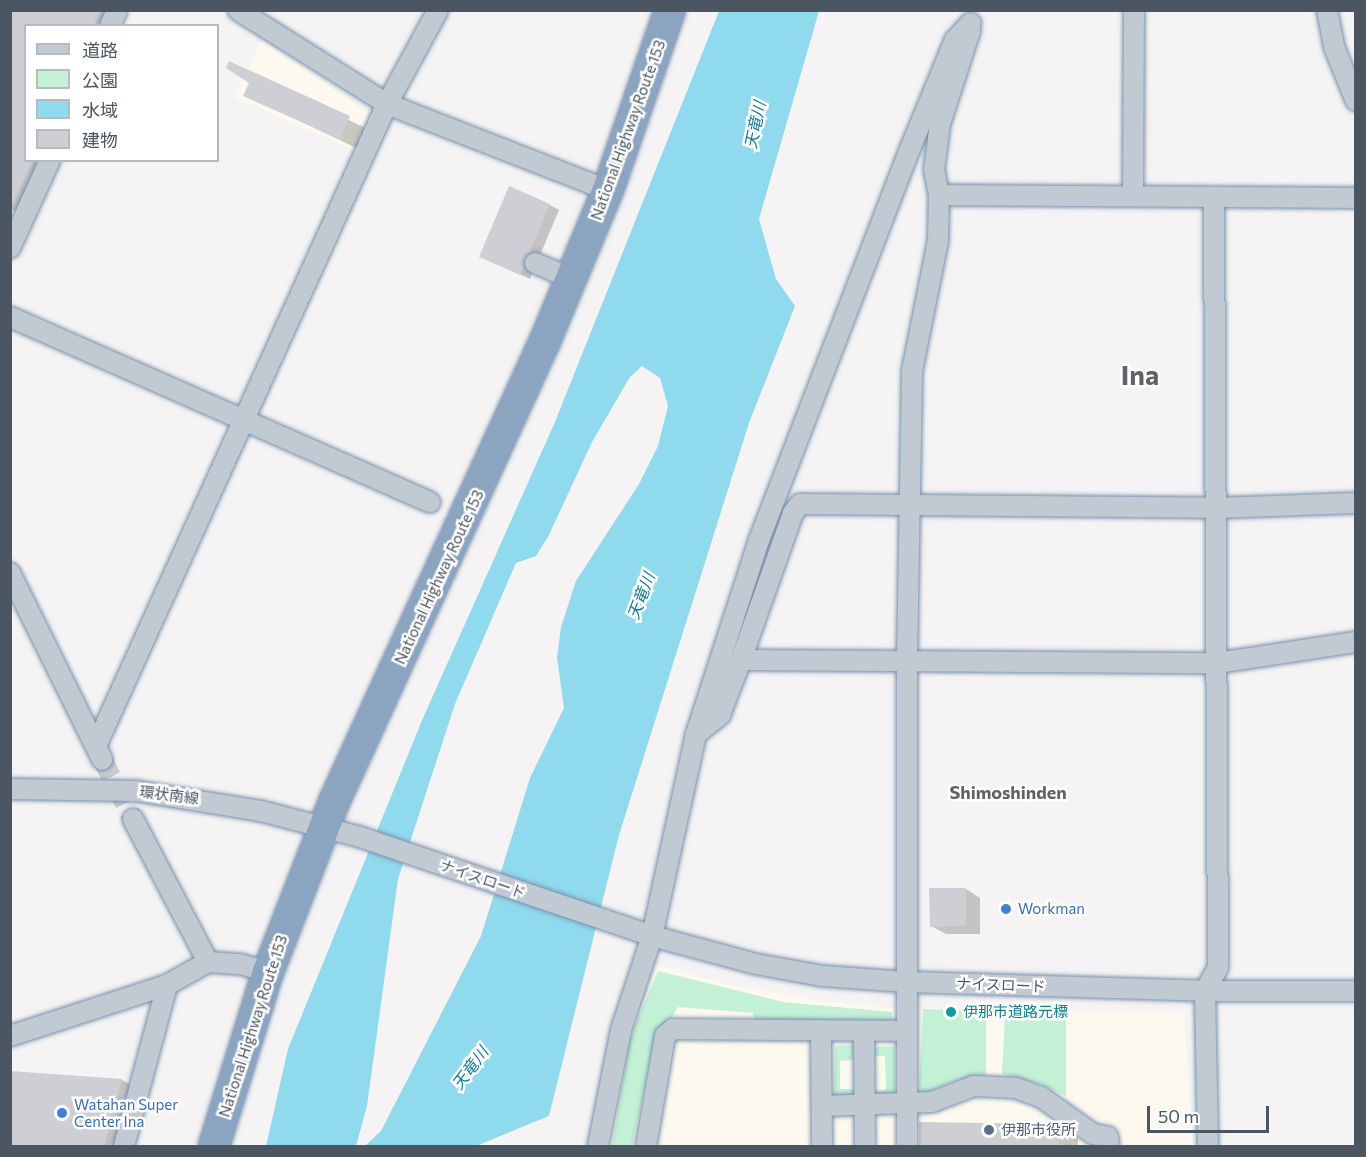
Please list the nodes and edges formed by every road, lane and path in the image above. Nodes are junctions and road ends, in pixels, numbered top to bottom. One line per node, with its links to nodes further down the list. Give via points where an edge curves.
1 (117, 10): 8 (street)
2 (237, 10): 10 (street)
3 (438, 10): 10 (street)
4 (670, 10): 12 (highway, National Highway Route 153)
5 (1134, 10): 14 (street)
6 (1332, 12): 9 (street, via 1334,46)
7 (972, 17): 13 (street, via 940,123 934,170); 31 (street, via 955,40 897,181 759,540)
8 (111, 24)
9 (1356, 101)
10 (387, 104): 12 (street); 21 (street)
11 (49, 162): 17 (street)
12 (608, 190): 19 (highway, National Highway Route 153)
13 (939, 195): 14 (street); 23 (street, via 938,241 912,371)
14 (1133, 195): 15 (street)
15 (1214, 197): 16 (street); 25 (street)
16 (1356, 198)
17 (10, 248)
18 (535, 262): 19 (street)
19 (571, 278): 34 (highway, National Highway Route 153)
20 (10, 317): 21 (street)
21 (243, 419): 22 (street); 26 (street, via 99,753)
22 (430, 502)
23 (909, 502): 25 (street); 28 (street, via 800,504 793,513); 29 (street)
24 (1356, 503): 25 (street)
25 (1217, 508): 30 (street)
26 (10, 573)
27 (1356, 642): 30 (street)
28 (741, 660): 29 (street); 31 (street, via 720,715)
29 (907, 661): 30 (street); 38 (street)
30 (1218, 663): 40 (street, via 1218,968)
31 (696, 734): 35 (street)
32 (10, 789): 34 (street, 環状南線, via 93,789 185,796)
33 (133, 819): 36 (street)
34 (324, 828): 35 (street, ナイスロード); 37 (highway, National Highway Route 153)
35 (647, 934): 38 (street, ナイスロード, via 756,964 823,976); 51 (street, via 621,1030)
36 (208, 962): 37 (street, via 240,964); 39 (street)
37 (268, 972): 50 (highway, National Highway Route 153)
38 (907, 982): 40 (street, ナイスロード); 43 (street)
39 (167, 984): 45 (street); 49 (street)
40 (1205, 991): 41 (street, ナイスロード); 57 (street)
41 (1356, 991)
42 (821, 1031): 44 (street); 48 (street); 52 (street, via 673,1029 665,1036)
43 (906, 1031): 44 (street); 46 (street)
44 (864, 1034): 47 (street)
45 (10, 1036)
46 (908, 1103): 47 (street); 55 (street); 56 (street, via 932,1102 974,1086 1016,1088 1041,1098 1093,1134 1108,1137)
47 (865, 1105): 48 (street); 54 (street)
48 (823, 1106): 53 (street)
49 (124, 1146)
50 (214, 1146)
51 (598, 1146)
52 (646, 1146)
53 (822, 1146)
54 (865, 1146)
55 (907, 1146)
56 (1109, 1146)
57 (1208, 1146)

